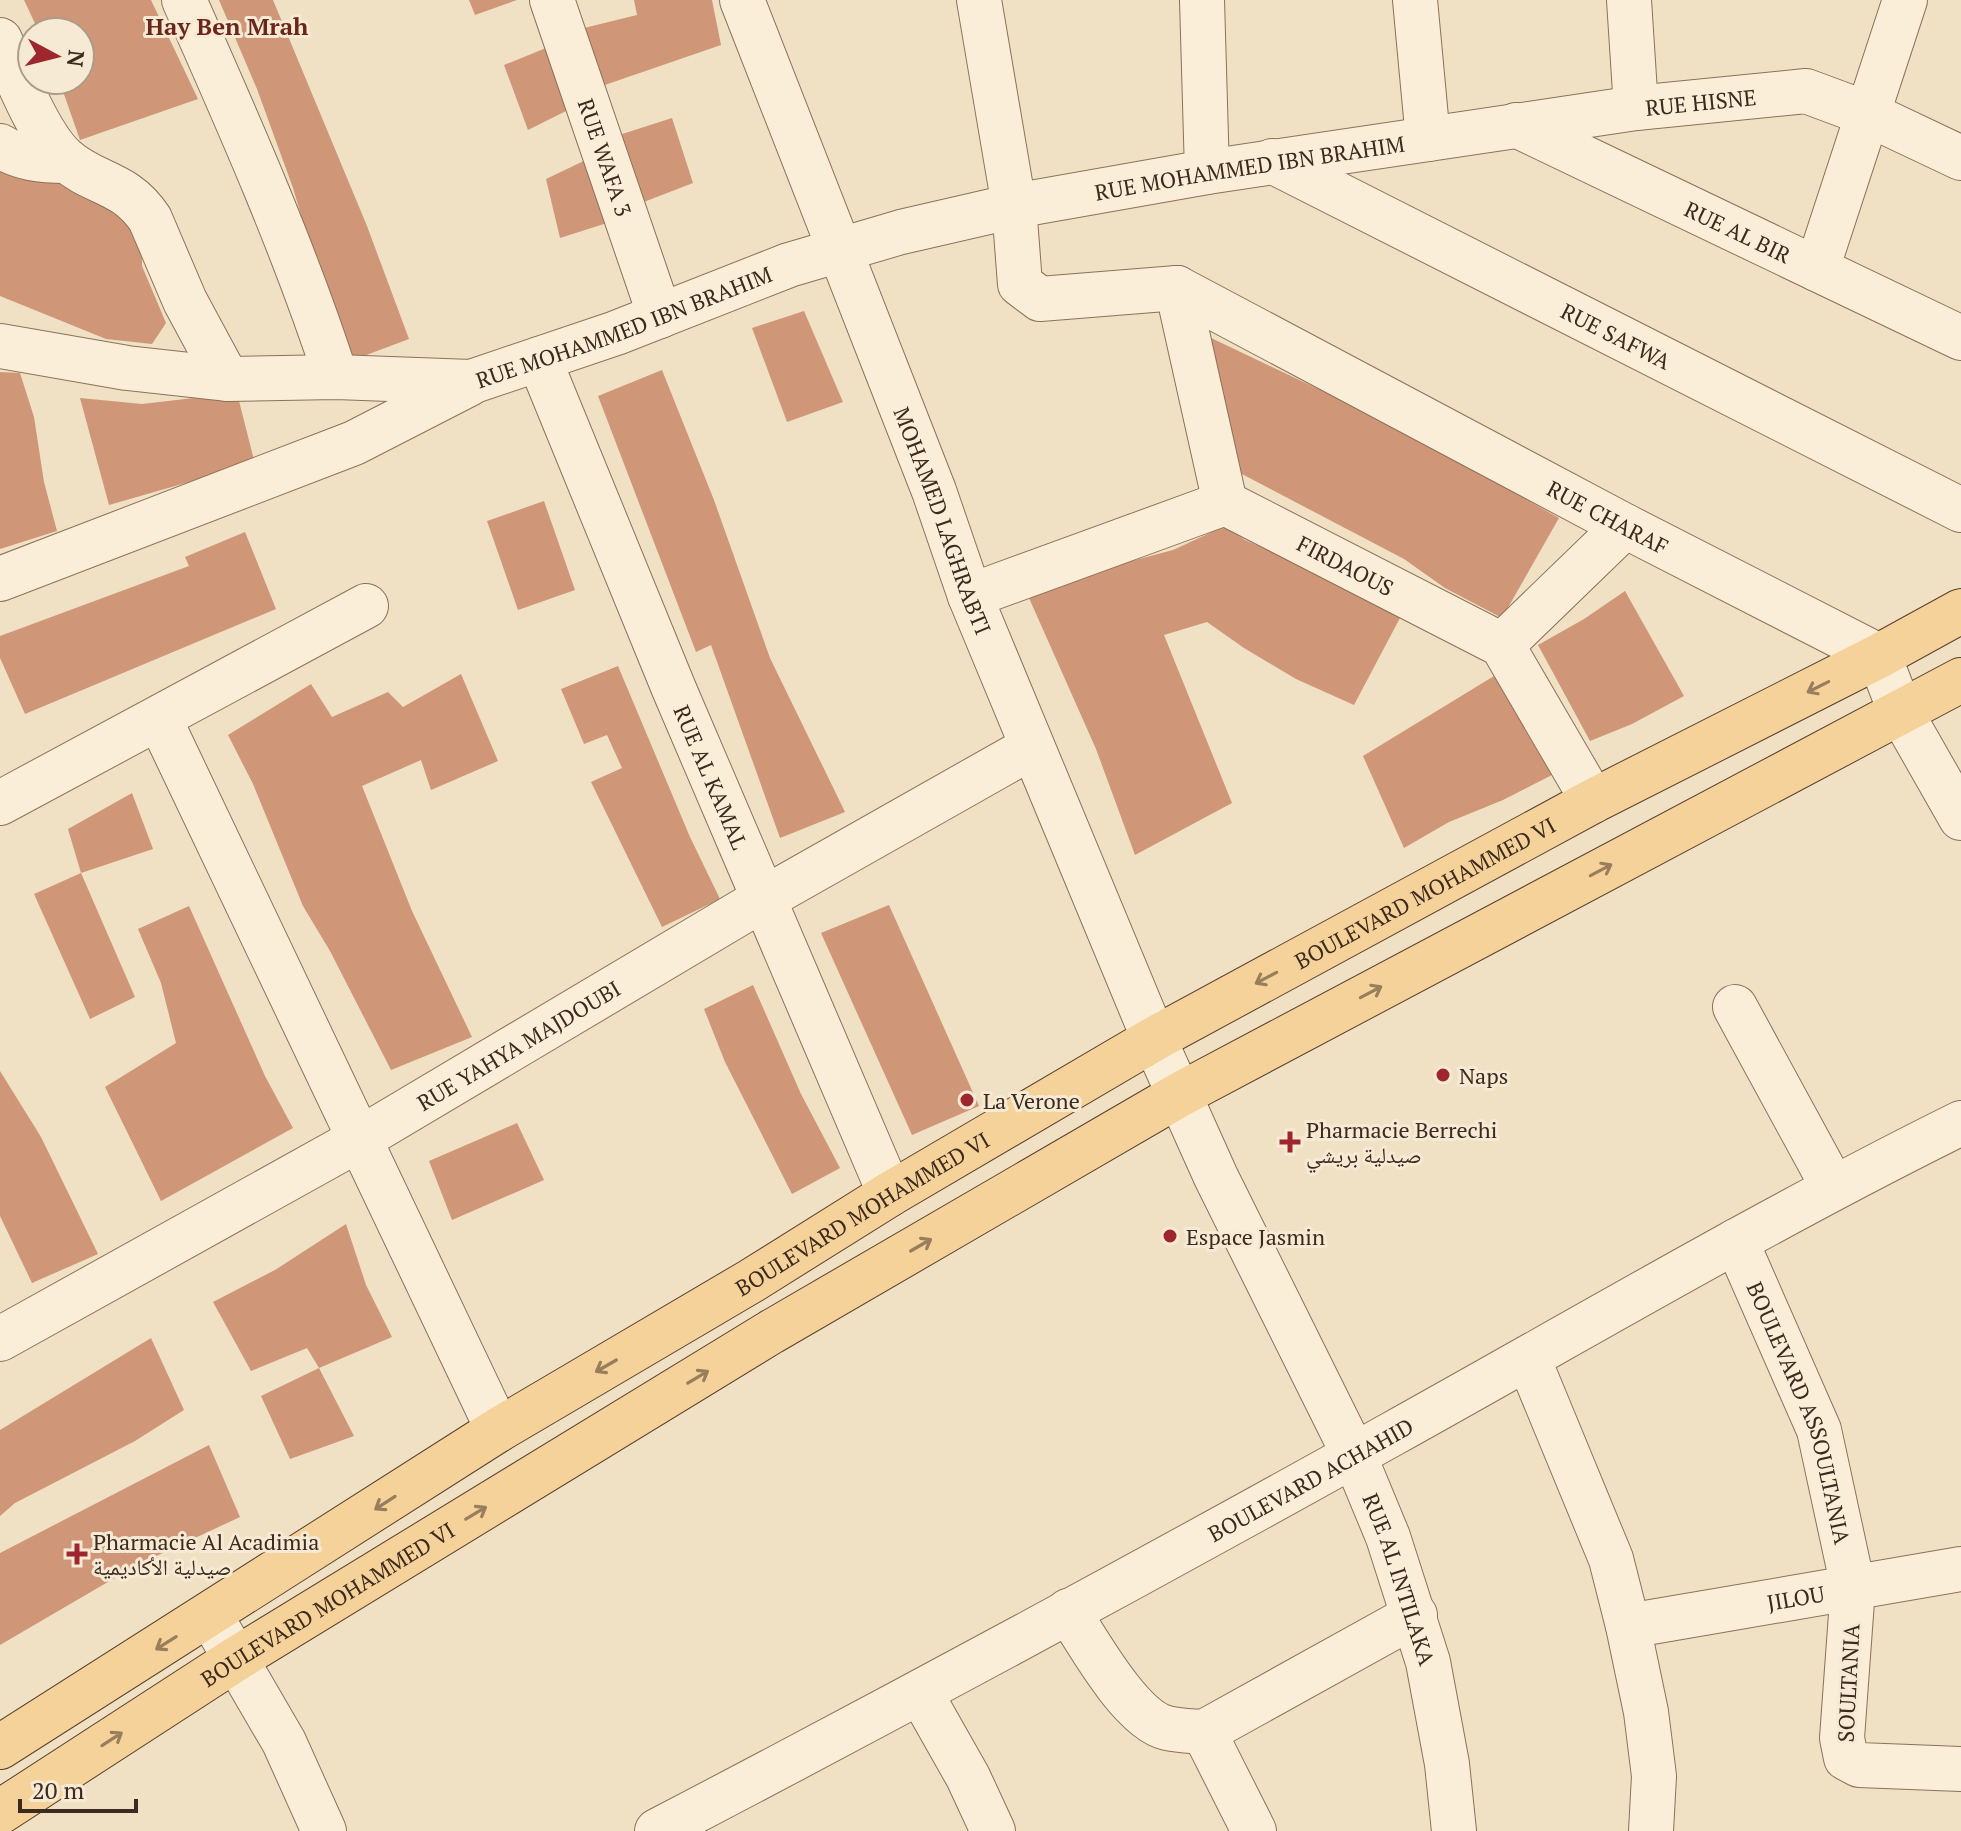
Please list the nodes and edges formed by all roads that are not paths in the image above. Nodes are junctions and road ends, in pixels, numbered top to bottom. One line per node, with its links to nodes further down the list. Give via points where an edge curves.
1 (184, 0): 27 (street, via 247,142)
2 (552, 0): 23 (street, RUE WAFA 3)
3 (742, 0): 20 (street, MOHAMED LAGHRABTI)
4 (979, 0): 19 (street)
5 (1202, 0): 18 (street)
6 (1415, 0): 13 (street)
7 (1629, 0): 10 (street)
8 (1905, 0): 11 (street)
9 (0, 40): 16 (street, via 52,145)
10 (1636, 108): 11 (street, RUE HISNE, via 1806,91); 12 (street, RUE HISNE)
11 (1868, 114): 15 (street, RUE HISNE); 21 (street)
12 (1516, 125): 13 (street, RUE HISNE); 21 (street, RUE AL BIR)
13 (1428, 139): 17 (street, RUE MOHAMMED IBN BRAHIM)
14 (0, 146): 16 (street, via 22,157)
15 (1961, 158)
16 (66, 161): 28 (street, via 138,200)
17 (1272, 161): 18 (street, RUE MOHAMMED IBN BRAHIM); 31 (street, RUE SAFWA)
18 (1207, 172): 19 (street, RUE MOHAMMED IBN BRAHIM)
19 (1014, 206): 20 (street, RUE MOHAMMED IBN BRAHIM); 22 (street, via 1020,284 1040,299)
20 (838, 251): 23 (street, RUE MOHAMMED IBN BRAHIM); 34 (street, MOHAMED LAGHRABTI)
21 (1817, 269): 24 (street, RUE AL BIR)
22 (1177, 288): 30 (street); 32 (street, RUE CHARAF)
23 (660, 316): 26 (street, RUE MOHAMMED IBN BRAHIM)
24 (1961, 338)
25 (0, 346): 28 (street, RUE MOHAMMED IBN BRAHIM)
26 (539, 359): 29 (street, RUE MOHAMMED IBN BRAHIM); 46 (street, RUE AL KAMAL)
27 (336, 377): 28 (street, RUE MOHAMMED IBN BRAHIM); 29 (street, RUE MOHAMMED IBN BRAHIM)
28 (227, 379)
29 (471, 382): 33 (street, via 354,443)
30 (1225, 503): 34 (street); 37 (street, FIRDAOUS)
31 (1961, 510)
32 (1625, 526): 37 (street); 38 (street, RUE CHARAF)
33 (0, 579)
34 (970, 596): 42 (street, MOHAMED LAGHRABTI)
35 (366, 606): 41 (street)
36 (1961, 611): 38 (main road, BOULEVARD MOHAMMED VI)
37 (1502, 645): 43 (street)
38 (1879, 656): 40 (street); 43 (main road, BOULEVARD MOHAMMED VI, one-way to 43)
39 (1961, 680): 40 (main road, BOULEVARD MOHAMMED VI)
40 (1900, 711): 45 (street); 49 (main road, BOULEVARD MOHAMMED VI, one-way to 40)
41 (159, 718): 44 (street); 51 (street)
42 (1032, 747): 46 (street, RUE YAHYA MAJDOUBI); 48 (street, MOHAMED LAGHRABTI)
43 (1593, 801): 48 (main road, BOULEVARD MOHAMMED VI, one-way to 48)
44 (0, 803)
45 (1961, 818)
46 (765, 898): 51 (street, RUE YAHYA MAJDOUBI); 53 (street, RUE AL KAMAL)
47 (1735, 1007): 52 (street)
48 (1154, 1039): 49 (street, RUE AL INTILAKA); 53 (main road, BOULEVARD MOHAMMED VI)
49 (1179, 1095): 58 (street, RUE AL INTILAKA); 65 (main road, BOULEVARD MOHAMMED VI, one-way to 49, via 771,1332)
50 (1961, 1123): 52 (street, BOULEVARD ACHAHID)
51 (358, 1140): 55 (street, RUE YAHYA MAJDOUBI); 57 (street)
52 (1833, 1187): 54 (street, BOULEVARD ACHAHID)
53 (890, 1194): 57 (main road, BOULEVARD MOHAMMED VI, one-way to 57)
54 (1736, 1241): 56 (street, BOULEVARD ACHAHID); 60 (street, BOULEVARD ASSOULTANIA, via 1819,1430)
55 (4, 1326)
56 (1528, 1358): 58 (street, BOULEVARD ACHAHID); 64 (street, via 1611,1559)
57 (498, 1430): 62 (main road, BOULEVARD MOHAMMED VI, one-way to 62)
58 (1354, 1455): 61 (street, BOULEVARD ACHAHID); 63 (street, RUE AL INTILAKA)
59 (1961, 1569): 60 (street, JILOU)
60 (1853, 1587): 64 (street, JILOU); 69 (street, SOULTANIA, via 1842,1738 1846,1758 1859,1765)
61 (1068, 1611): 66 (street, BOULEVARD ACHAHID); 67 (street, via 1141,1713 1165,1728)
62 (210, 1615): 65 (street); 68 (main road, BOULEVARD MOHAMMED VI, one-way to 68)
63 (1415, 1615): 67 (street); 75 (street, RUE AL INTILAKA, via 1438,1710)
64 (1628, 1626): 76 (street, via 1654,1776)
65 (236, 1659): 70 (main road, BOULEVARD MOHAMMED VI, one-way to 65); 71 (street, via 284,1742)
66 (921, 1694): 72 (street, BOULEVARD ACHAHID); 73 (street)
67 (1204, 1732): 74 (street)
68 (0, 1747)
69 (1961, 1769)
70 (0, 1812)
71 (324, 1831)
72 (657, 1831)
73 (993, 1831)
74 (1254, 1831)
75 (1454, 1831)
76 (1651, 1831)

